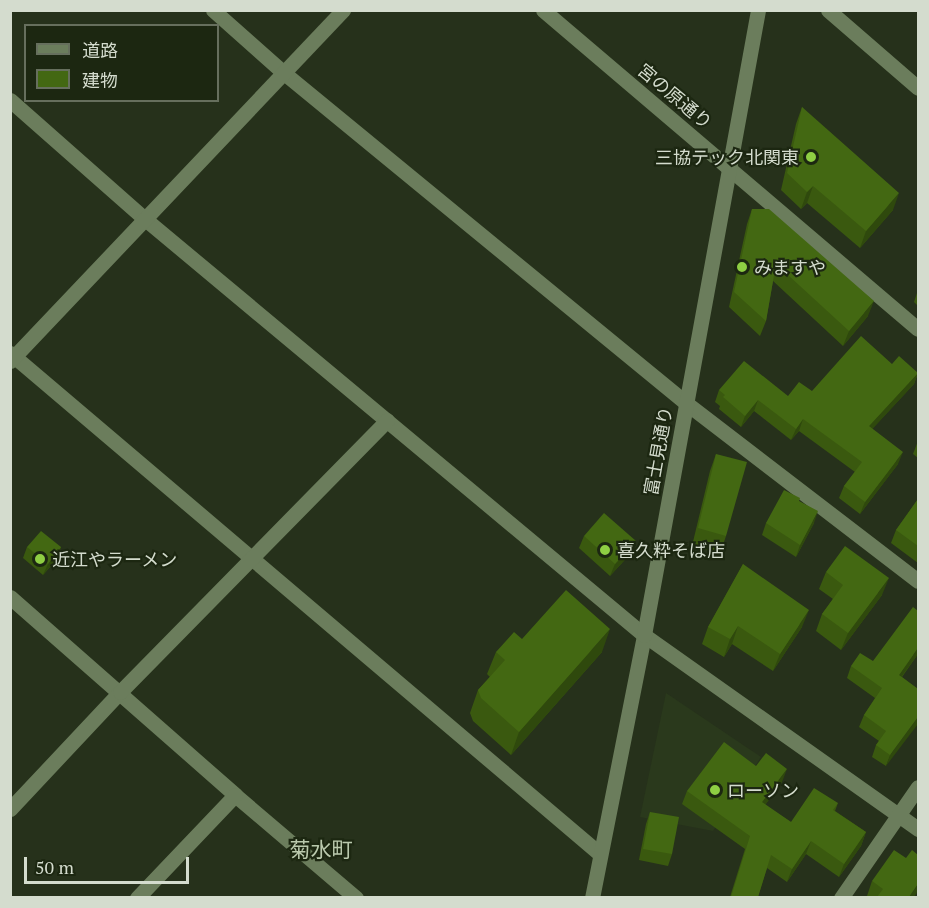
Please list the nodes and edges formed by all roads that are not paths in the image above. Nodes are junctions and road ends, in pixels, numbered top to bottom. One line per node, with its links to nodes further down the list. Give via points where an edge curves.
1 (213, 10): 6 (street)
2 (343, 10): 6 (street)
3 (543, 10): 9 (street, 宮の原通り)
4 (758, 10): 9 (street, 富士見通り)
5 (828, 10): 7 (street)
6 (284, 73): 10 (street); 13 (street)
7 (918, 88)
8 (10, 100): 10 (street)
9 (729, 168): 11 (street, 宮の原通り); 13 (street, 富士見通り)
10 (145, 219): 12 (street); 14 (street)
11 (918, 329)
12 (12, 357): 15 (street)
13 (686, 403): 16 (street); 18 (street, 富士見通り)
14 (387, 420): 15 (street); 18 (street)
15 (252, 557): 19 (street); 25 (street)
16 (918, 580)
17 (10, 597): 19 (street)
18 (644, 635): 23 (street); 25 (street, 富士見通り)
19 (120, 692): 21 (street); 22 (street)
20 (918, 787): 23 (street)
21 (235, 795): 26 (street); 27 (street)
22 (10, 808)
23 (898, 815): 24 (street); 29 (street)
24 (918, 829)
25 (600, 854): 28 (street, 富士見通り)
26 (347, 895)
27 (137, 897)
28 (592, 897)
29 (841, 897)

